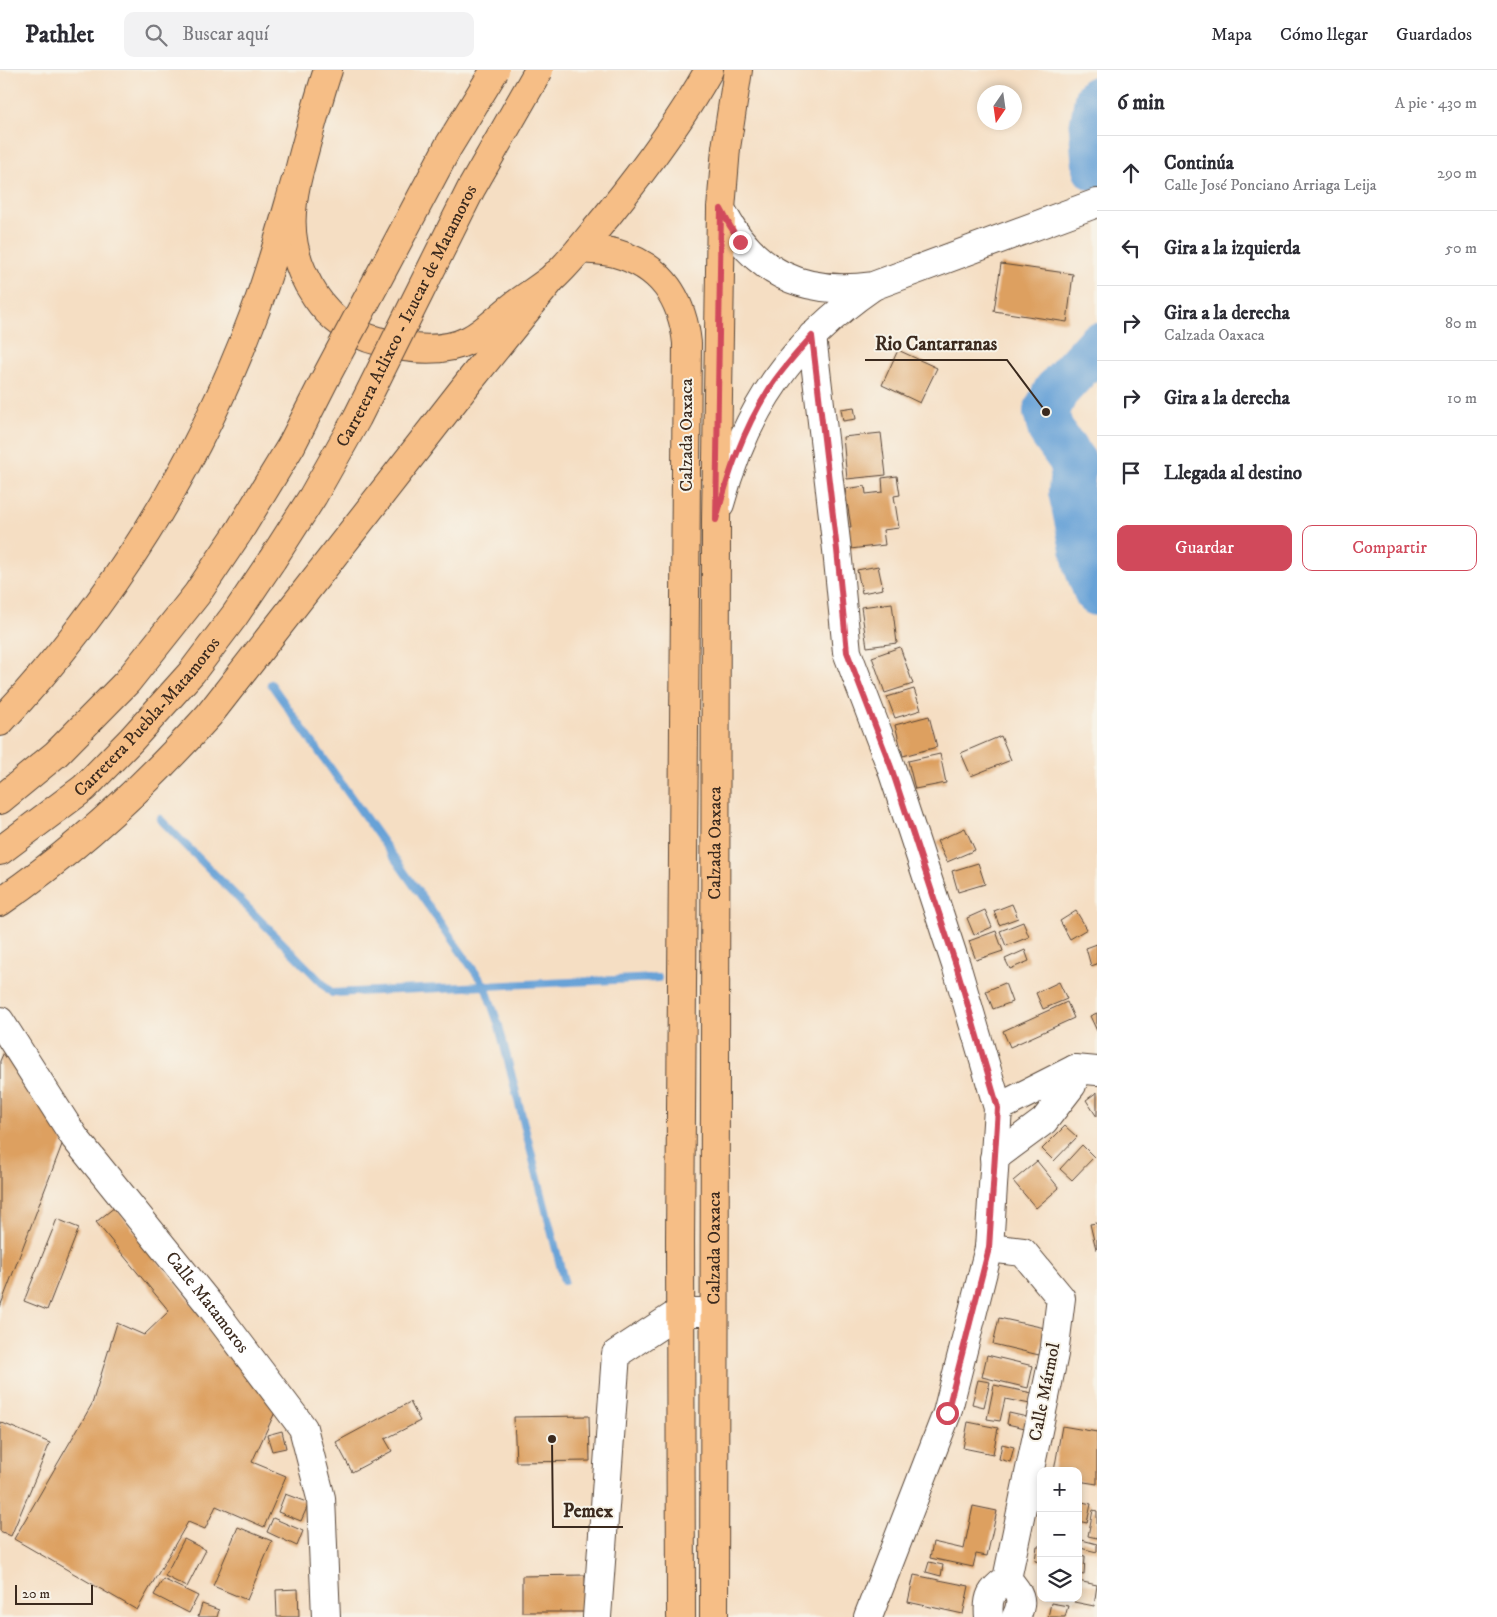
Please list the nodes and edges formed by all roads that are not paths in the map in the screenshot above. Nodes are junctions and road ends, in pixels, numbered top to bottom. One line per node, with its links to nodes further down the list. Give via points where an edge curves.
1 (495, 70): 16 (main road, Carretera Puebla-Matamoros, bridge, via 448,147 291,446 197,594 126,682 56,754)
2 (539, 70): 14 (main road, Carretera Atlixco - Izucar de Matamoros, bridge, via 471,189 357,418)
3 (709, 70): 9 (main road, via 652,159)
4 (738, 70): 8 (main road, Calzada Oaxaca)
5 (327, 73): 6 (main road)
6 (295, 184): 10 (main road, via 291,225 294,246 308,286 334,318 367,338 414,349 439,348 466,341 488,328); 15 (main road, via 253,317 233,366 167,499 112,585)
7 (1097, 203): 11 (street)
8 (721, 209): 11 (street, via 740,242 785,276 828,289); 13 (main road, Calzada Oaxaca)
9 (580, 249): 10 (main road); 24 (main road, Calzada Oaxaca, via 614,253 645,265 659,277 680,308 687,344)
10 (555, 275): 18 (main road, via 209,715 173,755 97,828)
11 (874, 286): 12 (street)
12 (812, 336): 13 (street, via 774,381 753,416 726,482); 21 (street, via 847,652 894,776 956,965)
13 (716, 520): 25 (main road, Calzada Oaxaca)
14 (272, 560): 17 (main road, Carretera Puebla-Matamoros, via 192,672 131,740 84,788)
15 (0, 722)
16 (0, 800)
17 (0, 852)
18 (0, 902)
19 (0, 1021): 27 (street, Calle Matamoros, via 75,1138 213,1309 302,1428 321,1498)
20 (1086, 1070): 21 (street); 22 (street, via 1044,1120)
21 (998, 1108): 22 (street)
22 (994, 1158): 23 (street)
23 (989, 1248): 26 (street, Calle Mármol, via 1023,1252 1061,1298 1054,1354); 31 (street, via 947,1413)
24 (680, 1312): 25 (street); 28 (street, via 616,1354); 29 (main road, Calzada Oaxaca)
25 (714, 1312): 30 (main road, Calzada Oaxaca)
26 (1007, 1579): 32 (street, via 994,1588 988,1603); 33 (street, via 1019,1591 1021,1607)
27 (326, 1617)
28 (597, 1617)
29 (680, 1617)
30 (714, 1617)
31 (868, 1617)
32 (989, 1617)
33 (1016, 1617)

